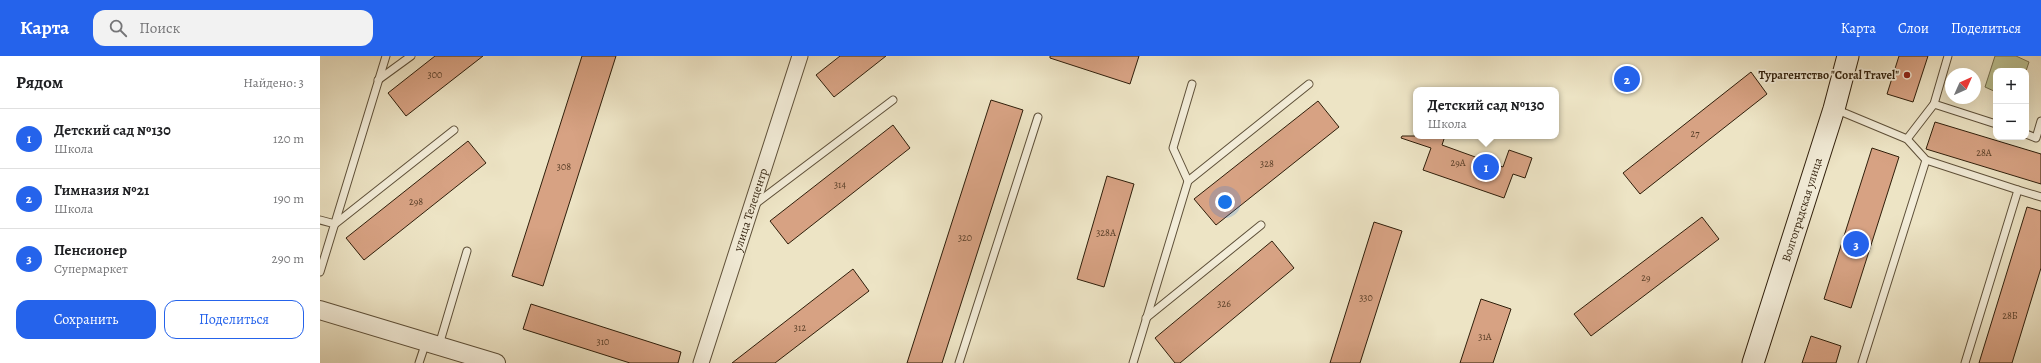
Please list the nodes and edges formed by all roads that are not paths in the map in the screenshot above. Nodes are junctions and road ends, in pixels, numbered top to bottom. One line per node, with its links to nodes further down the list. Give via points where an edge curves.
1 (386, 56): 6 (lane)
2 (411, 56): 6 (lane)
3 (800, 56): 22 (street, улица Телецентр)
4 (1848, 56): 11 (main road, Волгоградская улица)
5 (1948, 56): 10 (lane)
6 (378, 80): 24 (lane)
7 (1192, 84): 19 (lane, via 1173,148)
8 (1309, 84): 19 (lane)
9 (893, 100): 22 (lane)
10 (1934, 104): 14 (lane); 17 (lane)
11 (1834, 109): 17 (lane); 36 (main road, Волгоградская улица)
12 (1038, 117): 34 (lane)
13 (2041, 121): 16 (lane, via 2036,138)
14 (1993, 123)
15 (454, 130): 24 (lane)
16 (2029, 135)
17 (1907, 139): 18 (lane)
18 (1926, 160): 20 (lane); 37 (lane)
19 (1188, 181): 29 (lane)
20 (2018, 190): 21 (lane); 38 (lane)
21 (2041, 197)
22 (752, 206): 33 (street, улица Телецентр)
23 (320, 220): 24 (lane)
24 (334, 224): 27 (lane)
25 (1261, 225): 29 (lane)
26 (467, 251): 30 (lane)
27 (320, 272)
28 (320, 310): 30 (street)
29 (1146, 318): 35 (lane)
30 (433, 344): 31 (lane); 32 (street)
31 (420, 363)
32 (496, 363)
33 (702, 363)
34 (959, 363)
35 (1132, 363)
36 (1754, 363)
37 (1862, 363)
38 (1965, 363)

